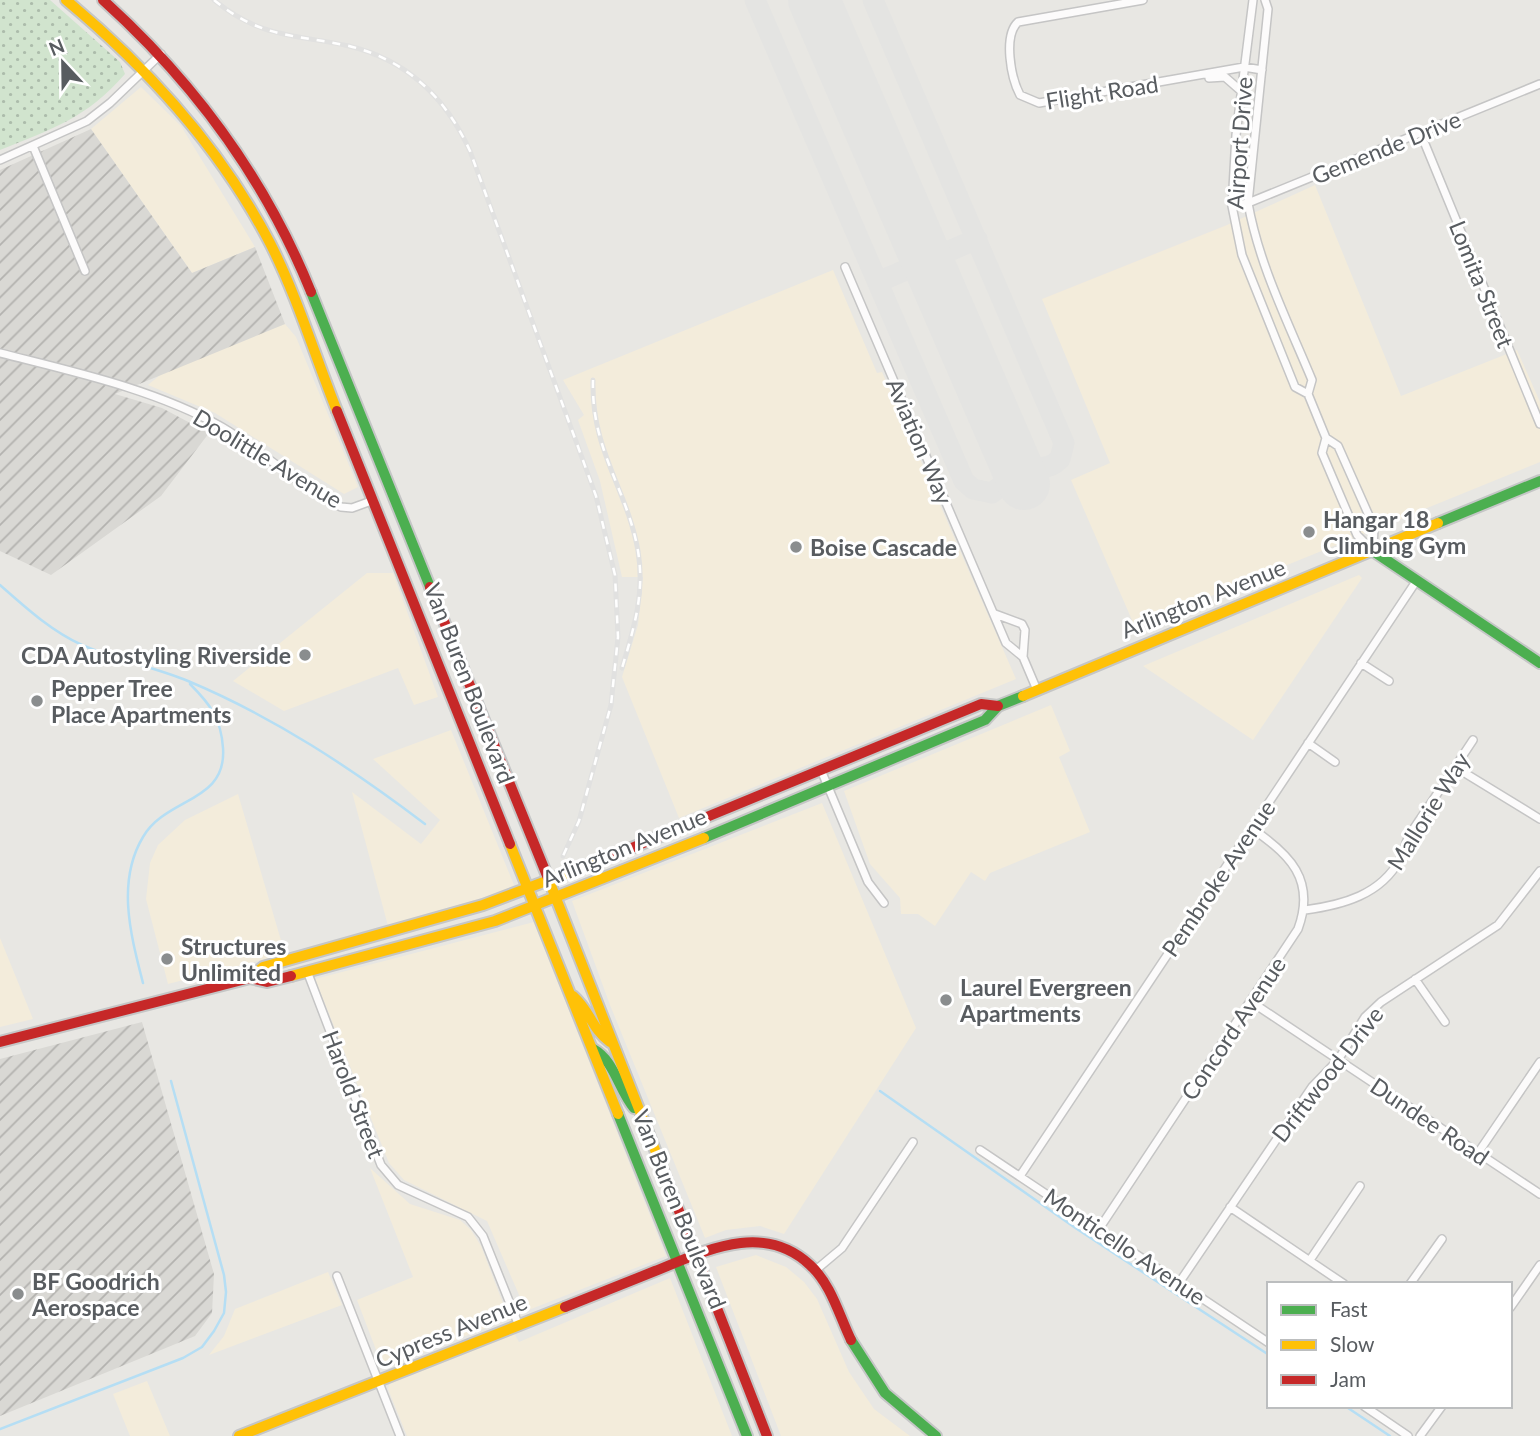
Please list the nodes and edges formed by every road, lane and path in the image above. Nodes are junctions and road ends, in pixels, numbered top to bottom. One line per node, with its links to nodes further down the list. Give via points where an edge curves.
1 (66, 0): 8 (main road, Van Buren Boulevard)
2 (103, 0): 6 (main road, Van Buren Boulevard)
3 (1143, 0): 10 (street, Flight Road, via 1018,22 1010,42 1018,90 1026,100 1039,103)
4 (1253, 0): 7 (street, Airport Drive)
5 (1266, 1): 9 (street, Airport Drive)
6 (161, 54): 8 (street); 44 (main road, Van Buren Boulevard, via 223,128 290,240)
7 (1244, 67): 9 (street, Flight Road); 10 (street, Flight Road); 12 (street, Airport Drive)
8 (145, 70): 14 (street, via 87,121); 25 (main road, Van Buren Boulevard, via 197,127 254,215)
9 (1262, 70): 16 (street, Airport Drive)
10 (1184, 80): 12 (street, via 1225,78)
11 (1540, 84): 16 (street, Gemende Drive)
12 (1241, 91): 17 (street, Airport Drive)
13 (1425, 144): 22 (street, Lomita Street)
14 (33, 146): 15 (street); 19 (street)
15 (0, 160)
16 (1248, 203): 17 (street, Gemende Drive); 21 (street, Airport Drive, via 1258,250 1312,380)
17 (1232, 206): 21 (street, Airport Drive, via 1256,293 1295,387)
18 (845, 267): 28 (street, Aviation Way)
19 (85, 271)
20 (0, 353): 25 (street, Doolittle Avenue, via 190,411 267,455 341,507 352,508)
21 (1308, 394): 23 (street, Airport Drive)
22 (1540, 424)
23 (1326, 438): 26 (street, Airport Drive, via 1338,446 1374,527); 26 (street, Airport Drive, via 1322,453 1357,535)
24 (1540, 481): 26 (main road, Arlington Avenue)
25 (374, 499): 45 (main road, Van Buren Boulevard)
26 (1373, 551): 27 (main road); 33 (main road, Arlington Avenue)
27 (1417, 580): 30 (street, Pembroke Avenue); 31 (main road)
28 (995, 614): 29 (street, Aviation Way, via 1006,643); 29 (street, Aviation Way, via 1022,624)
29 (1023, 657): 33 (street, Aviation Way)
30 (1361, 663): 32 (street); 36 (street, Pembroke Avenue)
31 (1540, 663)
32 (1389, 681)
33 (1037, 690): 34 (main road, Arlington Avenue)
34 (998, 706): 39 (main road, Arlington Avenue, via 981,704); 40 (main road, Arlington Avenue, via 985,720)
35 (1473, 740): 38 (street, Mallorie Way)
36 (1308, 743): 37 (street); 42 (street, Pembroke Avenue)
37 (1335, 762)
38 (1455, 767): 41 (street); 49 (street, Mallorie Way, via 1384,880 1339,906)
39 (821, 769): 40 (street); 44 (main road, Arlington Avenue)
40 (828, 786): 46 (main road, Arlington Avenue); 47 (street, via 868,882)
41 (1540, 818)
42 (1251, 828): 49 (street, via 1293,863 1303,886); 66 (street, Pembroke Avenue)
43 (1540, 871): 53 (street, Driftwood Drive, via 1498,925)
44 (549, 880): 45 (main road, Arlington Avenue); 46 (main road, Van Buren Boulevard)
45 (528, 888): 48 (main road, Van Buren Boulevard); 50 (main road, Arlington Avenue)
46 (555, 898): 48 (main road, Arlington Avenue); 58 (main road, Van Buren Boulevard)
47 (884, 903)
48 (535, 905): 51 (main road, Arlington Avenue, via 475,927); 54 (main road, Van Buren Boulevard)
49 (1305, 910): 55 (street, Concord Avenue, via 1298,929)
50 (349, 945): 51 (main road, via 307,961); 52 (main road, Arlington Avenue, via 263,967)
51 (307, 971): 52 (main road, Arlington Avenue, via 267,982); 82 (street, Harold Street, via 381,1165 398,1185 468,1217 482,1236)
52 (250, 978): 57 (main road, Arlington Avenue)
53 (1415, 979): 56 (street); 60 (street, Driftwood Drive, via 1365,1017)
54 (571, 995): 58 (main road, via 587,1008 600,1035); 59 (main road, Van Buren Boulevard)
55 (1250, 1001): 60 (street, Dundee Road); 70 (street, Concord Avenue)
56 (1445, 1022)
57 (0, 1042)
58 (610, 1042): 62 (main road, Van Buren Boulevard)
59 (593, 1049): 62 (main road, via 606,1056 623,1095); 74 (main road, Van Buren Boulevard)
60 (1338, 1059): 65 (street, Dundee Road); 69 (street, Driftwood Drive, via 1312,1087)
61 (1540, 1062): 65 (street)
62 (639, 1113): 72 (main road, Van Buren Boulevard)
63 (912, 1143): 76 (street, via 842,1248)
64 (981, 1150): 66 (street, Monticello Avenue)
65 (1478, 1153): 68 (street, Dundee Road)
66 (1020, 1176): 70 (street, Monticello Avenue)
67 (1360, 1186): 73 (street)
68 (1540, 1194)
69 (1230, 1207): 73 (street); 80 (street, Driftwood Drive)
70 (1099, 1229): 80 (street, Monticello Avenue)
71 (1442, 1239): 79 (street)
72 (695, 1254): 74 (main road, Cypress Avenue); 76 (main road, Cypress Avenue, via 734,1241 766,1242 798,1254); 90 (main road, Van Buren Boulevard)
73 (1310, 1260): 78 (street)
74 (677, 1261): 82 (main road, Cypress Avenue); 89 (main road, Van Buren Boulevard)
75 (1540, 1265): 81 (street)
76 (817, 1269): 91 (main road, via 873,1379 904,1413)
77 (337, 1276): 84 (street)
78 (1341, 1282)
79 (1411, 1282)
80 (1179, 1283): 83 (street, Monticello Avenue)
81 (1512, 1305)
82 (519, 1325): 84 (main road, Cypress Avenue)
83 (1267, 1342)
84 (379, 1382): 87 (main road, Cypress Avenue); 88 (street)
85 (1367, 1408): 92 (street)
86 (1441, 1408): 93 (street)
87 (239, 1436)
88 (400, 1436)
89 (747, 1436)
90 (767, 1436)
91 (936, 1436)
92 (1408, 1436)
93 (1420, 1436)

